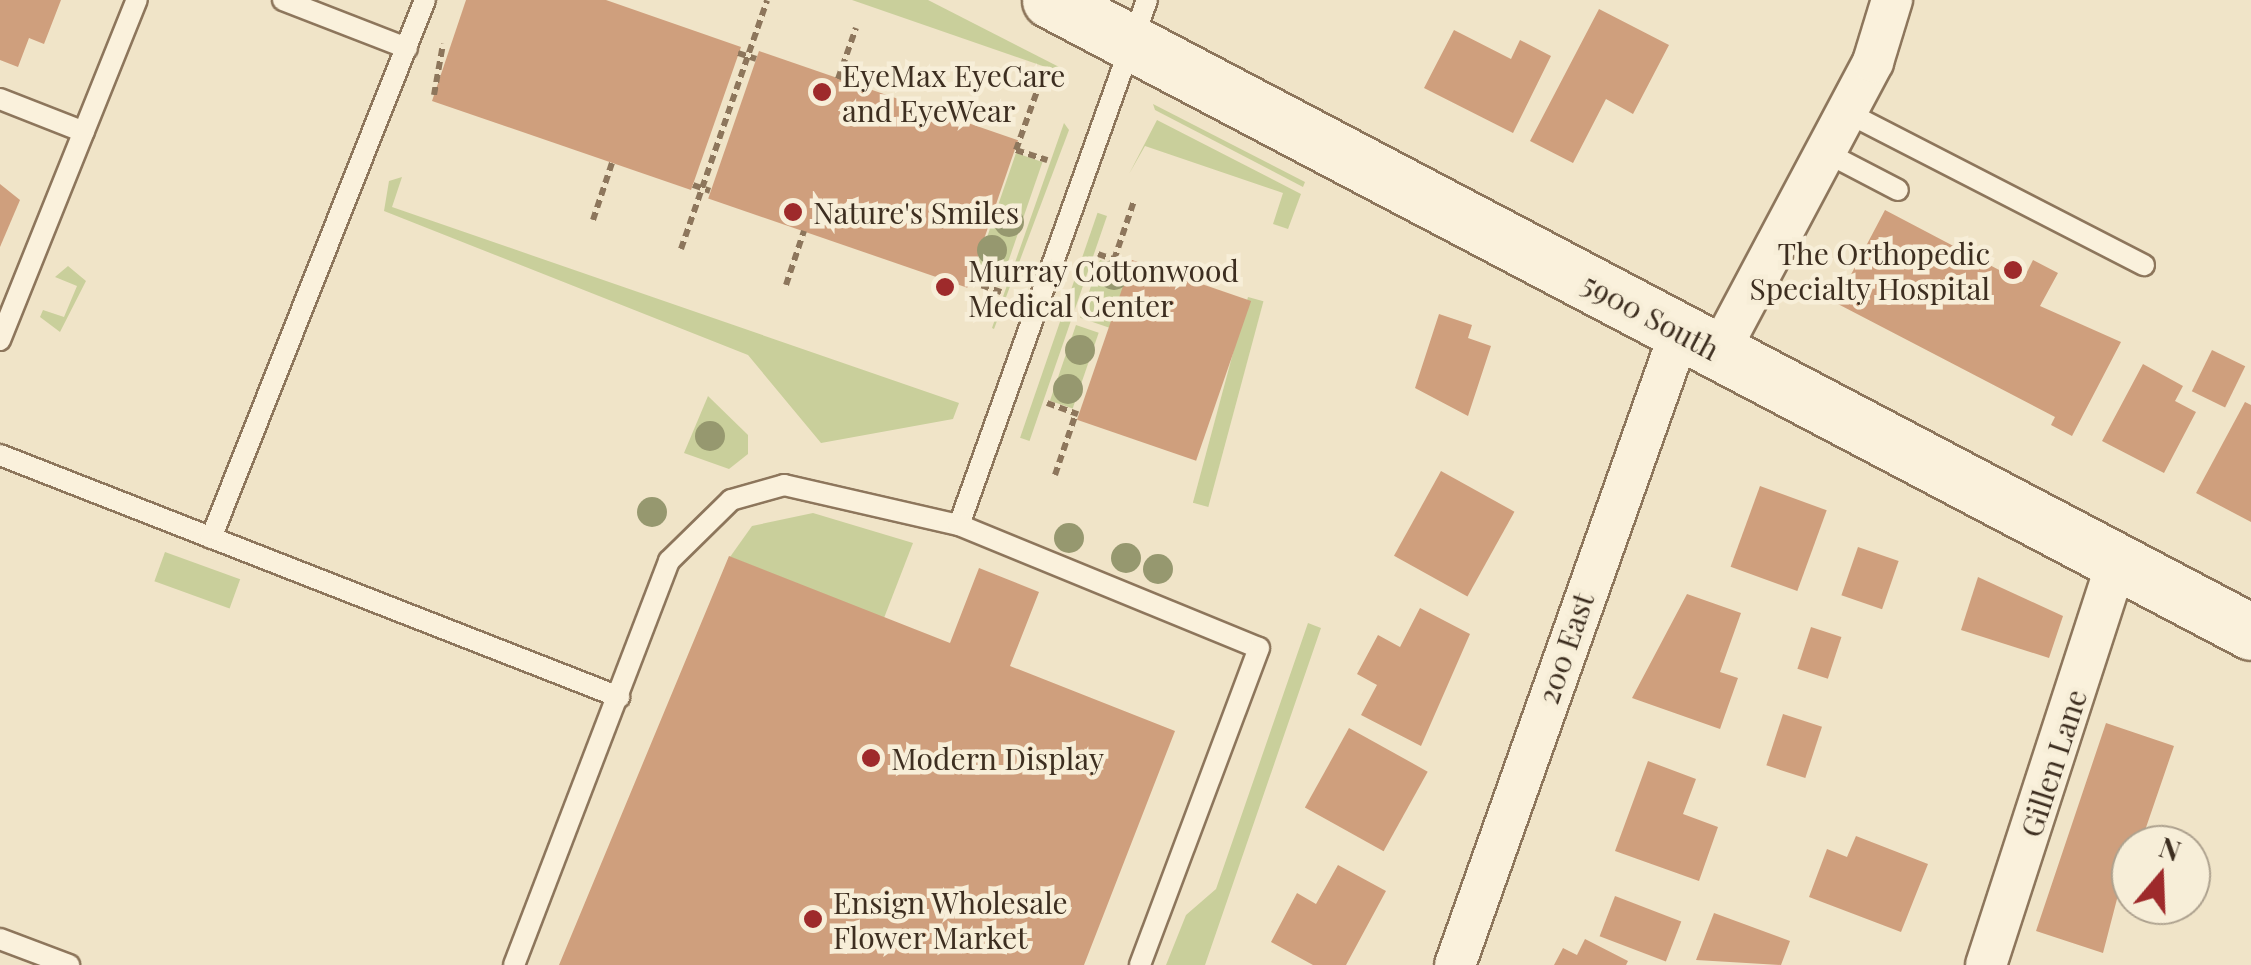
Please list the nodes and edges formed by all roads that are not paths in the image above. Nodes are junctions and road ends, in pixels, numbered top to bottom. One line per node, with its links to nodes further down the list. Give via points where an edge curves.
1 (137, 0): 10 (lane)
2 (284, 0): 7 (lane)
3 (425, 0): 7 (lane)
4 (1050, 0): 6 (main road, 5900 South)
5 (1896, 1): 9 (street, 200 East)
6 (1139, 21): 15 (main road, 5900 South); 17 (lane)
7 (408, 48): 18 (lane)
8 (0, 99): 10 (lane)
9 (1846, 112): 11 (street, 200 East); 13 (lane)
10 (84, 132): 14 (lane)
11 (1825, 152): 12 (lane); 15 (street, 200 East)
12 (1898, 190)
13 (2144, 265)
14 (0, 340)
15 (1700, 342): 19 (main road, 5900 South); 26 (street, 200 East)
16 (0, 455): 18 (lane)
17 (959, 524): 21 (lane, via 784,486 731,500 669,561); 25 (lane, via 1259,648)
18 (212, 538): 21 (lane)
19 (2117, 560): 20 (main road, 5900 South); 27 (street, Gillen Lane)
20 (2251, 632)
21 (619, 697): 24 (lane)
22 (0, 938): 23 (lane)
23 (69, 965)
24 (514, 965)
25 (1140, 965)
26 (1455, 965)
27 (1986, 965)

